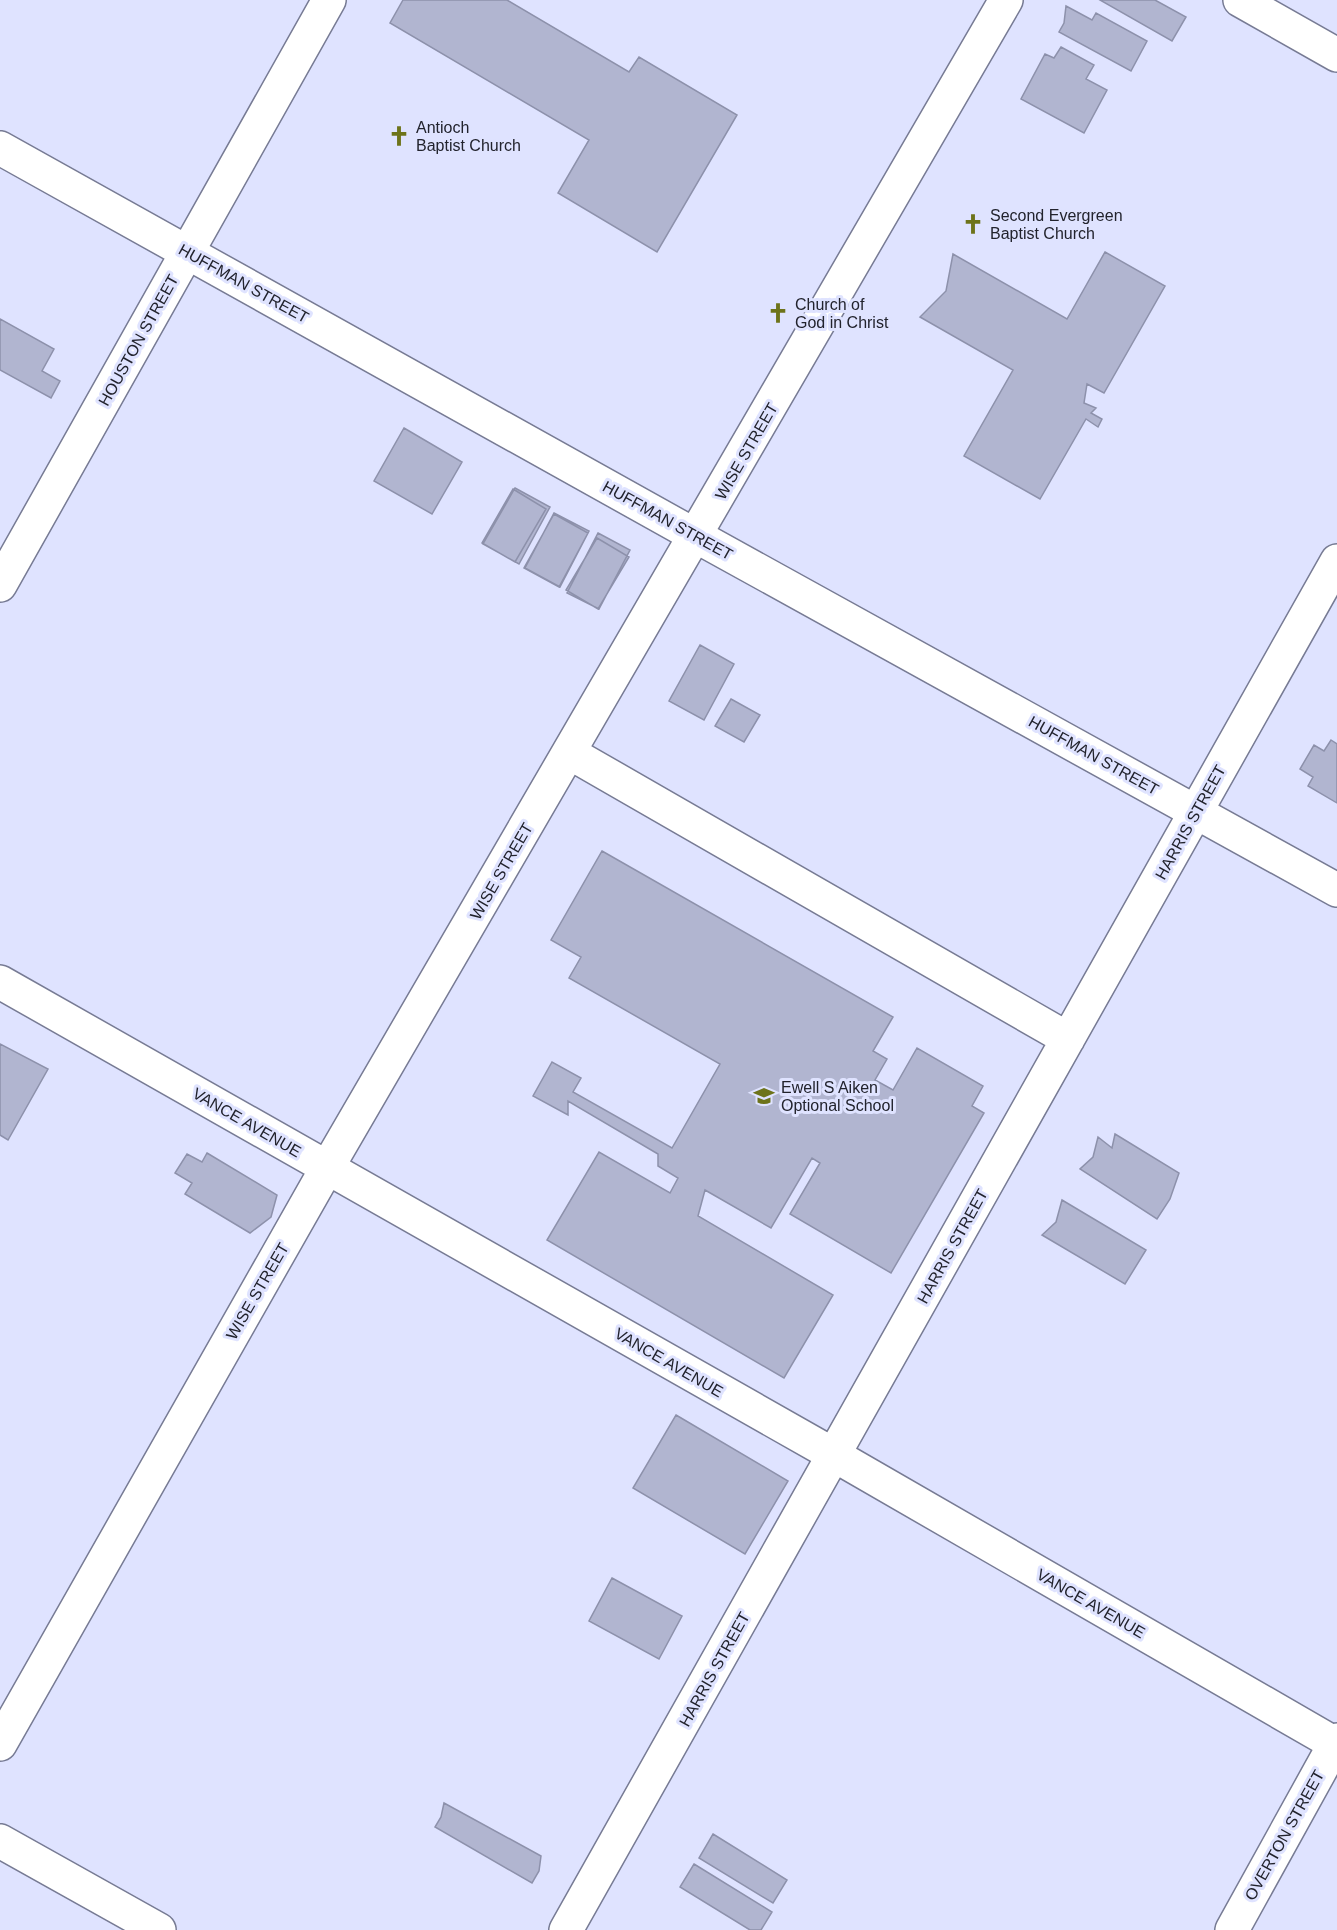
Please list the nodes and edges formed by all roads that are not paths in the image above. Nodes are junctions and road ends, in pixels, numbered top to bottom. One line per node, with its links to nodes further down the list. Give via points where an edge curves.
1 (330, 0): 6 (street, HOUSTON STREET)
2 (1006, 0): 7 (street, WISE STREET)
3 (1240, 0): 4 (street)
4 (1337, 56)
5 (0, 148): 6 (street, HUFFMAN STREET)
6 (188, 252): 7 (street, HUFFMAN STREET); 9 (street, HOUSTON STREET)
7 (696, 536): 10 (street, WISE STREET); 11 (street, HUFFMAN STREET)
8 (1337, 561): 11 (street, HARRIS STREET)
9 (0, 585)
10 (570, 753): 14 (street); 15 (street, WISE STREET)
11 (1196, 811): 12 (street, HUFFMAN STREET); 14 (street, HARRIS STREET)
12 (1337, 890)
13 (0, 982): 15 (street, VANCE AVENUE)
14 (1068, 1039): 16 (street, HARRIS STREET)
15 (327, 1168): 16 (street, VANCE AVENUE); 18 (street, WISE STREET)
16 (834, 1455): 17 (street, VANCE AVENUE); 21 (street, HARRIS STREET)
17 (1336, 1743): 22 (street, OVERTON STREET)
18 (0, 1744)
19 (0, 1841): 20 (street)
20 (159, 1930)
21 (566, 1930)
22 (1232, 1930)

